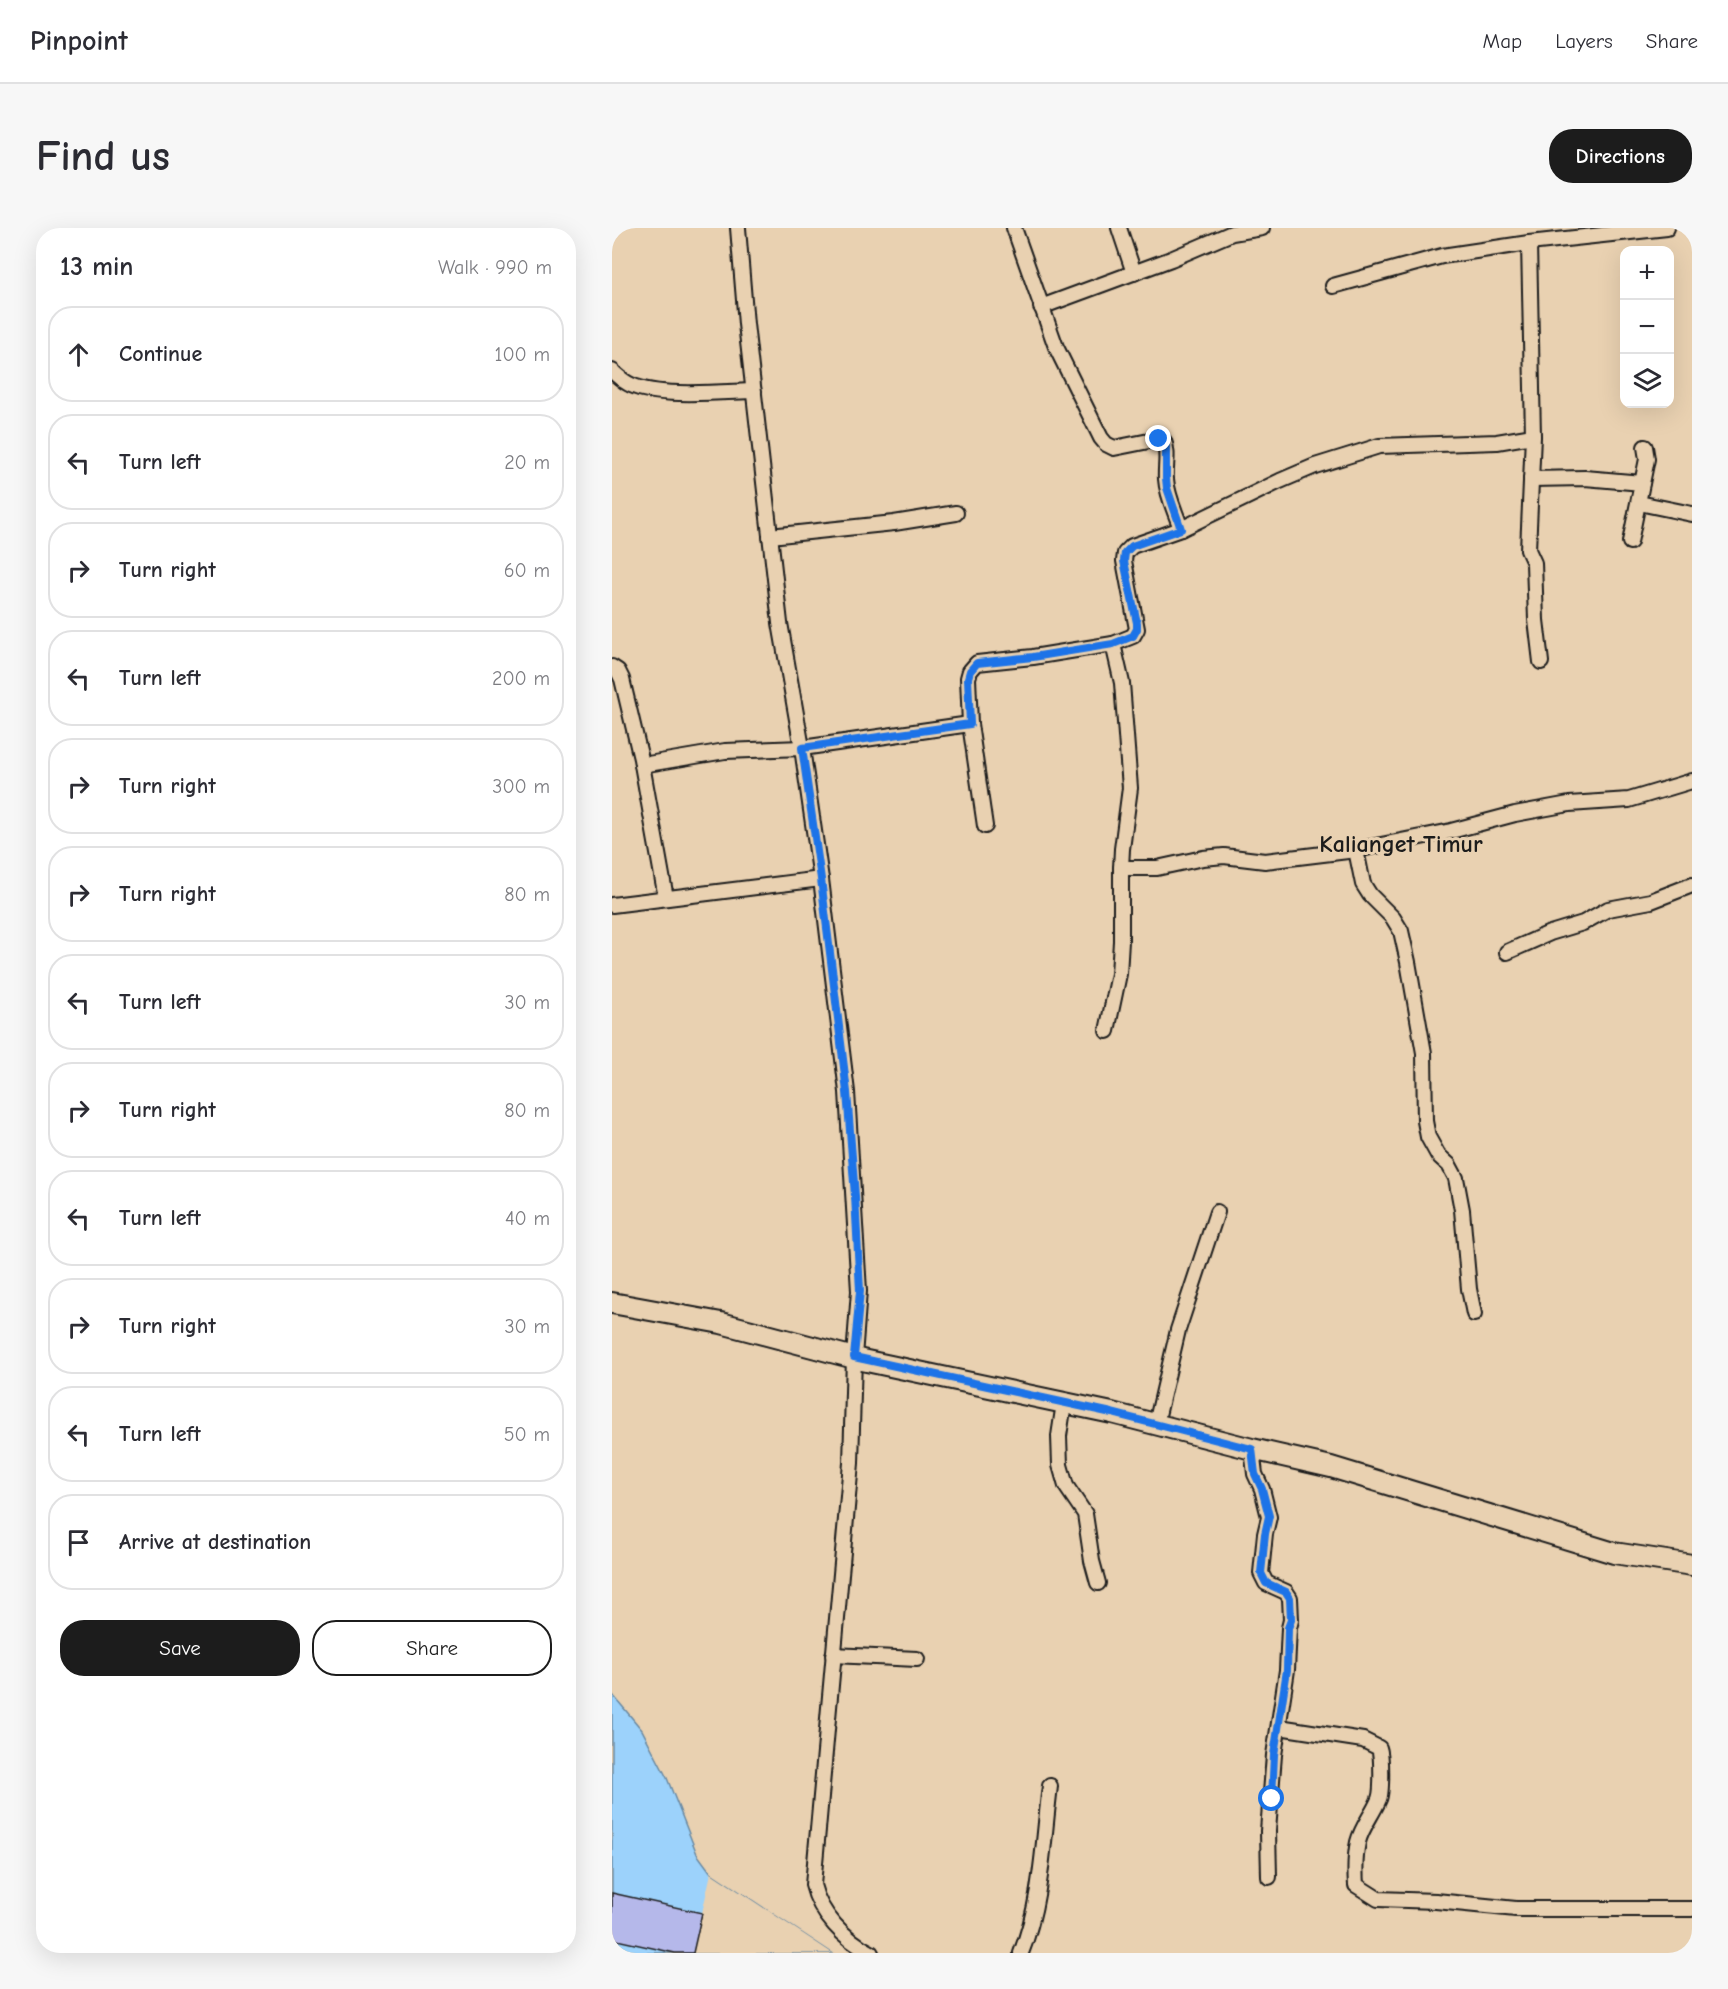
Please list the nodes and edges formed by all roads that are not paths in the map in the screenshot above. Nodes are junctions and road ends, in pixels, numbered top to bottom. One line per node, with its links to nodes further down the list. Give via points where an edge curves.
1 (738, 228): 12 (street)
2 (1014, 228): 10 (street)
3 (1119, 228): 8 (street)
4 (1262, 228): 8 (street, via 1232,232)
5 (1667, 228): 6 (street)
6 (1608, 231): 7 (street)
7 (1529, 243): 9 (street, via 1442,256); 13 (street)
8 (1134, 273): 10 (street)
9 (1333, 286)
10 (1041, 307): 20 (street, via 1056,347 1106,444 1114,448 1164,441 1167,488)
11 (612, 371): 12 (street, via 631,385 652,390)
12 (754, 391): 21 (street)
13 (1533, 436): 15 (street); 20 (street, via 1497,442 1379,446 1315,466)
14 (1645, 447): 16 (street)
15 (1530, 479): 16 (street); 24 (street, via 1528,550 1534,563)
16 (1642, 483): 17 (street)
17 (1639, 503): 19 (street); 22 (street)
18 (956, 513): 21 (street, via 894,524)
19 (1692, 514)
20 (1181, 529): 23 (street, via 1132,546 1125,553 1137,629 1133,636)
21 (770, 536): 27 (street, via 780,623)
22 (1630, 542)
23 (1113, 644): 26 (street, via 977,663 968,678); 32 (street, via 1122,683 1131,788)
24 (1541, 662)
25 (612, 667): 28 (street, via 622,679)
26 (970, 724): 27 (street); 30 (street)
27 (802, 748): 28 (street, via 725,751); 33 (street)
28 (642, 765): 35 (street)
29 (1692, 781): 31 (street, via 1629,800 1536,810)
30 (986, 826)
31 (1356, 850): 32 (street, via 1265,861 1224,856 1157,868); 41 (street, via 1363,884 1401,931 1424,1053 1428,1137 1456,1178)
32 (1121, 867): 38 (street, via 1119,974)
33 (821, 879): 35 (street); 42 (street, via 847,1092 855,1196 860,1291)
34 (1692, 885): 37 (street, via 1651,901 1608,909 1583,923)
35 (666, 898): 36 (street)
36 (612, 905)
37 (1507, 952)
38 (1107, 1031)
39 (1217, 1212): 44 (street, via 1178,1330)
40 (612, 1304): 42 (main road, via 721,1323)
41 (1474, 1314)
42 (854, 1357): 43 (main road); 48 (street, via 851,1463)
43 (1064, 1403): 44 (main road); 47 (street, via 1060,1465 1066,1486 1085,1514)
44 (1156, 1424): 45 (main road)
45 (1252, 1449): 46 (main road, via 1331,1467 1614,1553); 50 (street, via 1255,1474 1269,1516 1261,1573 1266,1583 1290,1598 1287,1670)
46 (1692, 1565)
47 (1098, 1583)
48 (833, 1655): 49 (street); 54 (street, via 813,1885 823,1911 848,1937)
49 (917, 1659)
50 (1279, 1727): 52 (street, via 1268,1831); 53 (street, via 1363,1740 1379,1748 1380,1797 1358,1842 1355,1867 1356,1885 1378,1899 1516,1909)
51 (1050, 1786): 55 (street, via 1037,1894)
52 (1269, 1877)
53 (1692, 1909)
54 (871, 1953)
55 (1021, 1953)

